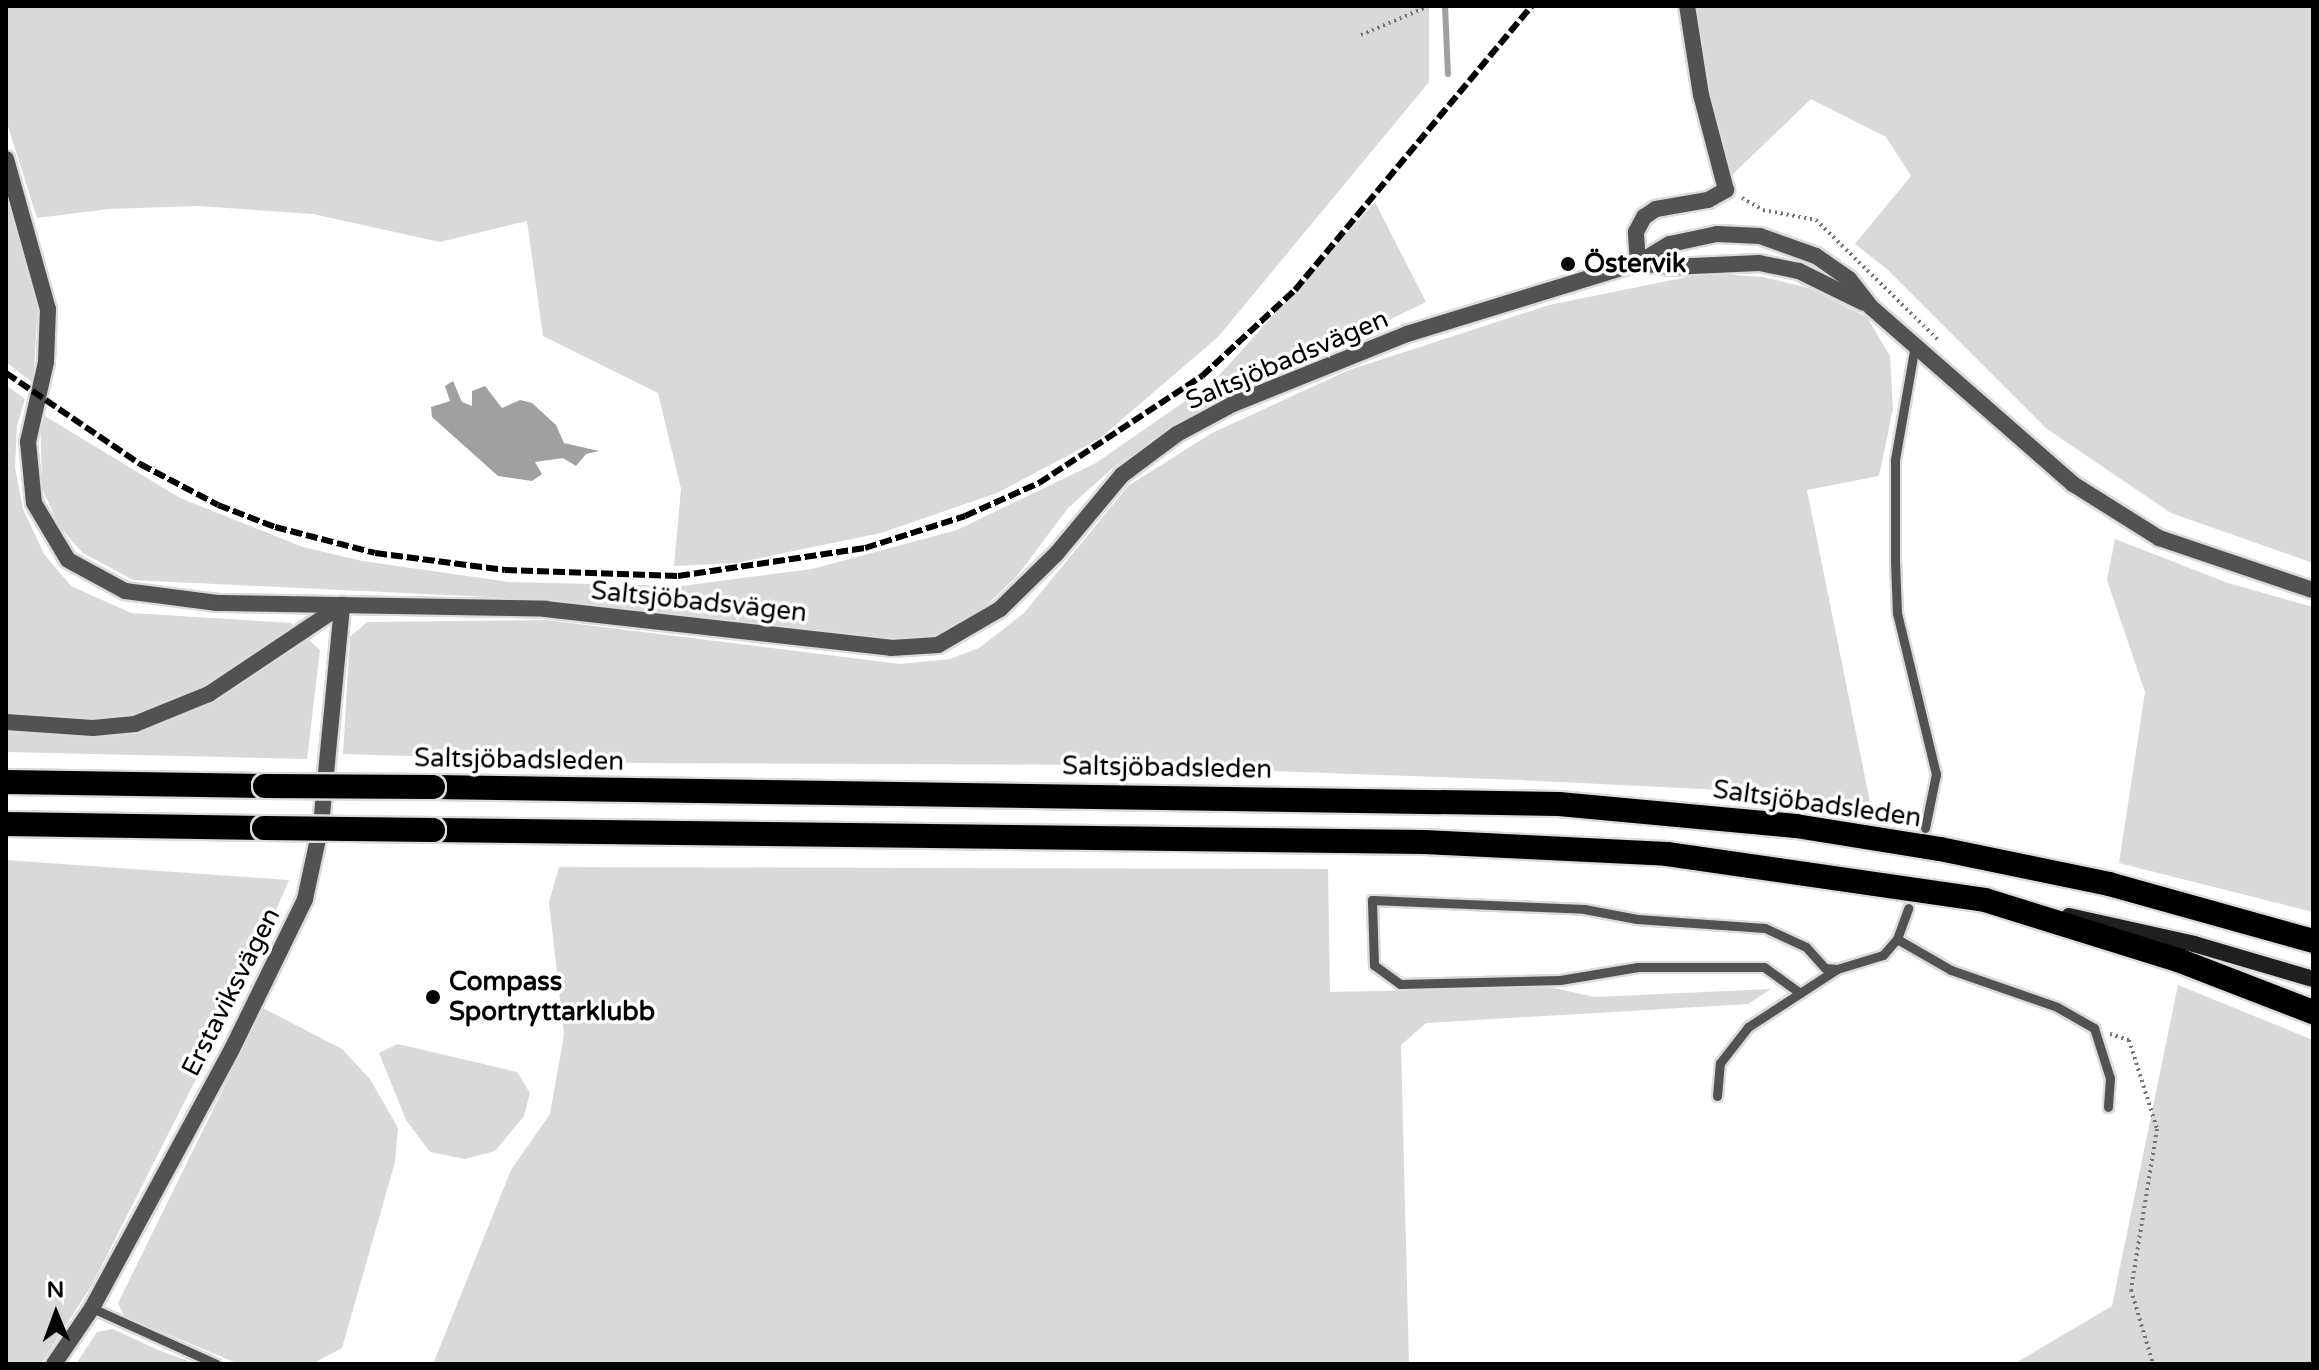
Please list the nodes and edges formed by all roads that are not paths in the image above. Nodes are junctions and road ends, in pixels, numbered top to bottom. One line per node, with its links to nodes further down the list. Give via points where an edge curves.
1 (1687, 6): 3 (street, via 1701,95 1726,190 1644,217 1636,232)
2 (6, 159): 7 (street, Saltsjöbadsvägen, via 48,309 46,362 28,442 29,477 43,524 68,560 102,583 155,597)
3 (1638, 263): 4 (street, Saltsjöbadsvägen, via 1759,263 1799,271); 4 (street, Saltsjöbadsvägen, via 1670,244 1717,234 1760,236 1816,256 1849,279); 7 (street, Saltsjöbadsvägen, via 1407,334 1246,398 1177,434 1122,475 1057,553 1000,609 938,645 891,648 545,609)
4 (1872, 308): 5 (street, Saltsjöbadsvägen)
5 (1915, 345): 6 (street, Saltsjöbadsvägen, via 2073,484 2147,530); 11 (lane, via 1895,460 1895,561 1897,613 1936,774)
6 (2313, 590)
7 (342, 605): 8 (street, via 209,694 135,724 93,728); 22 (street, Erstaviksvägen, via 321,825 305,899 232,1049)
8 (6, 722)
9 (6, 782): 15 (highway, Saltsjöbadsleden, bridge, via 1559,804 1796,826 1940,849 2109,884)
10 (6, 824): 12 (highway, bridge, via 1548,846 1790,867)
11 (1925, 828)
12 (1985, 900): 17 (main road, via 2123,926); 19 (highway, via 2163,955)
13 (1908, 908): 14 (lane)
14 (1897, 939): 16 (lane, via 1864,965); 21 (lane, via 1951,970 2057,1007 2094,1028 2110,1078)
15 (2313, 941)
16 (1837, 969): 18 (lane); 18 (lane, via 1825,968 1806,947 1765,928 1637,919 1584,909 1372,900 1374,965 1400,984 1560,980 1638,967 1764,967)
17 (2313, 979)
18 (1800, 993): 20 (lane, via 1748,1027 1720,1063)
19 (2313, 1012)
20 (1717, 1096)
21 (2108, 1107)
22 (92, 1308): 23 (street, Erstaviksvägen); 24 (lane)
23 (54, 1364)
24 (216, 1364)

